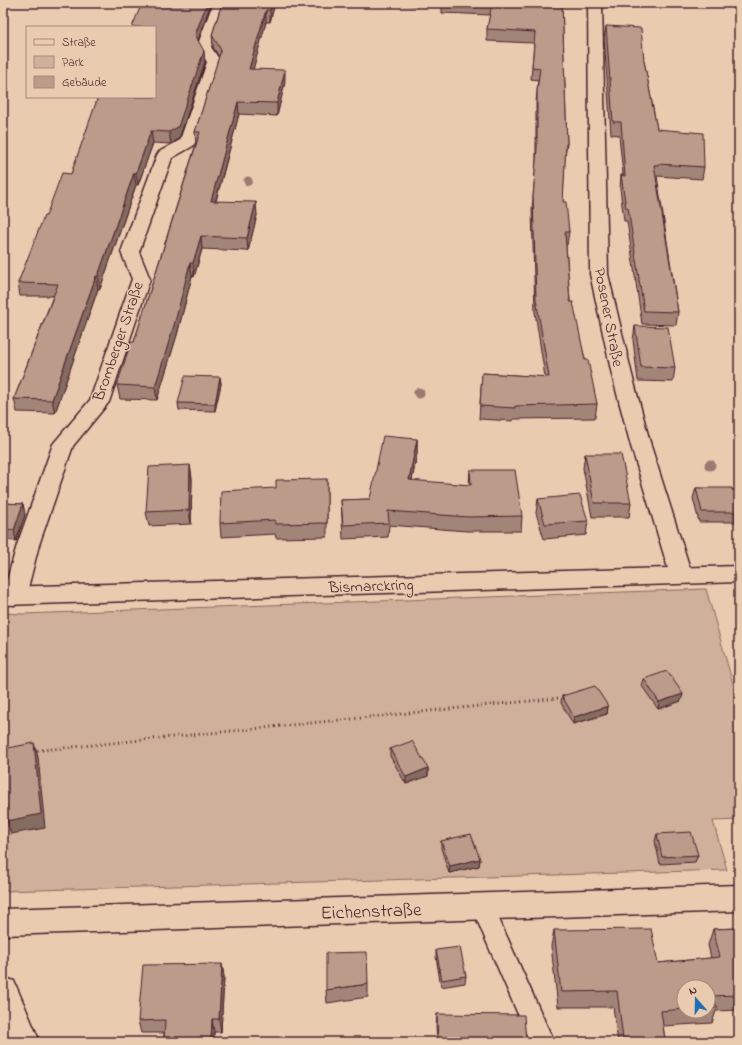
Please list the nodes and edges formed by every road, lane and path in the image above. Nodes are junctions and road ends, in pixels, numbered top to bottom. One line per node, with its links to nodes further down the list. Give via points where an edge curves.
1 (222, 3): 5 (street, Bromberger Straße, via 218,6 204,47 214,62 187,143 165,155 130,252 141,279 99,402 63,444)
2 (595, 3): 4 (street, Posener Straße, via 600,274 622,375 641,446)
3 (739, 574): 4 (street, Bismarckring)
4 (681, 575): 5 (street, Bismarckring)
5 (9, 596)
6 (559, 698): 7 (path)
7 (27, 751)
8 (739, 898): 9 (street, Eichenstraße)
9 (482, 906): 10 (street, Eichenstraße); 13 (lane)
10 (3, 922)
11 (3, 991): 12 (street)
12 (25, 1042)
13 (542, 1042)

